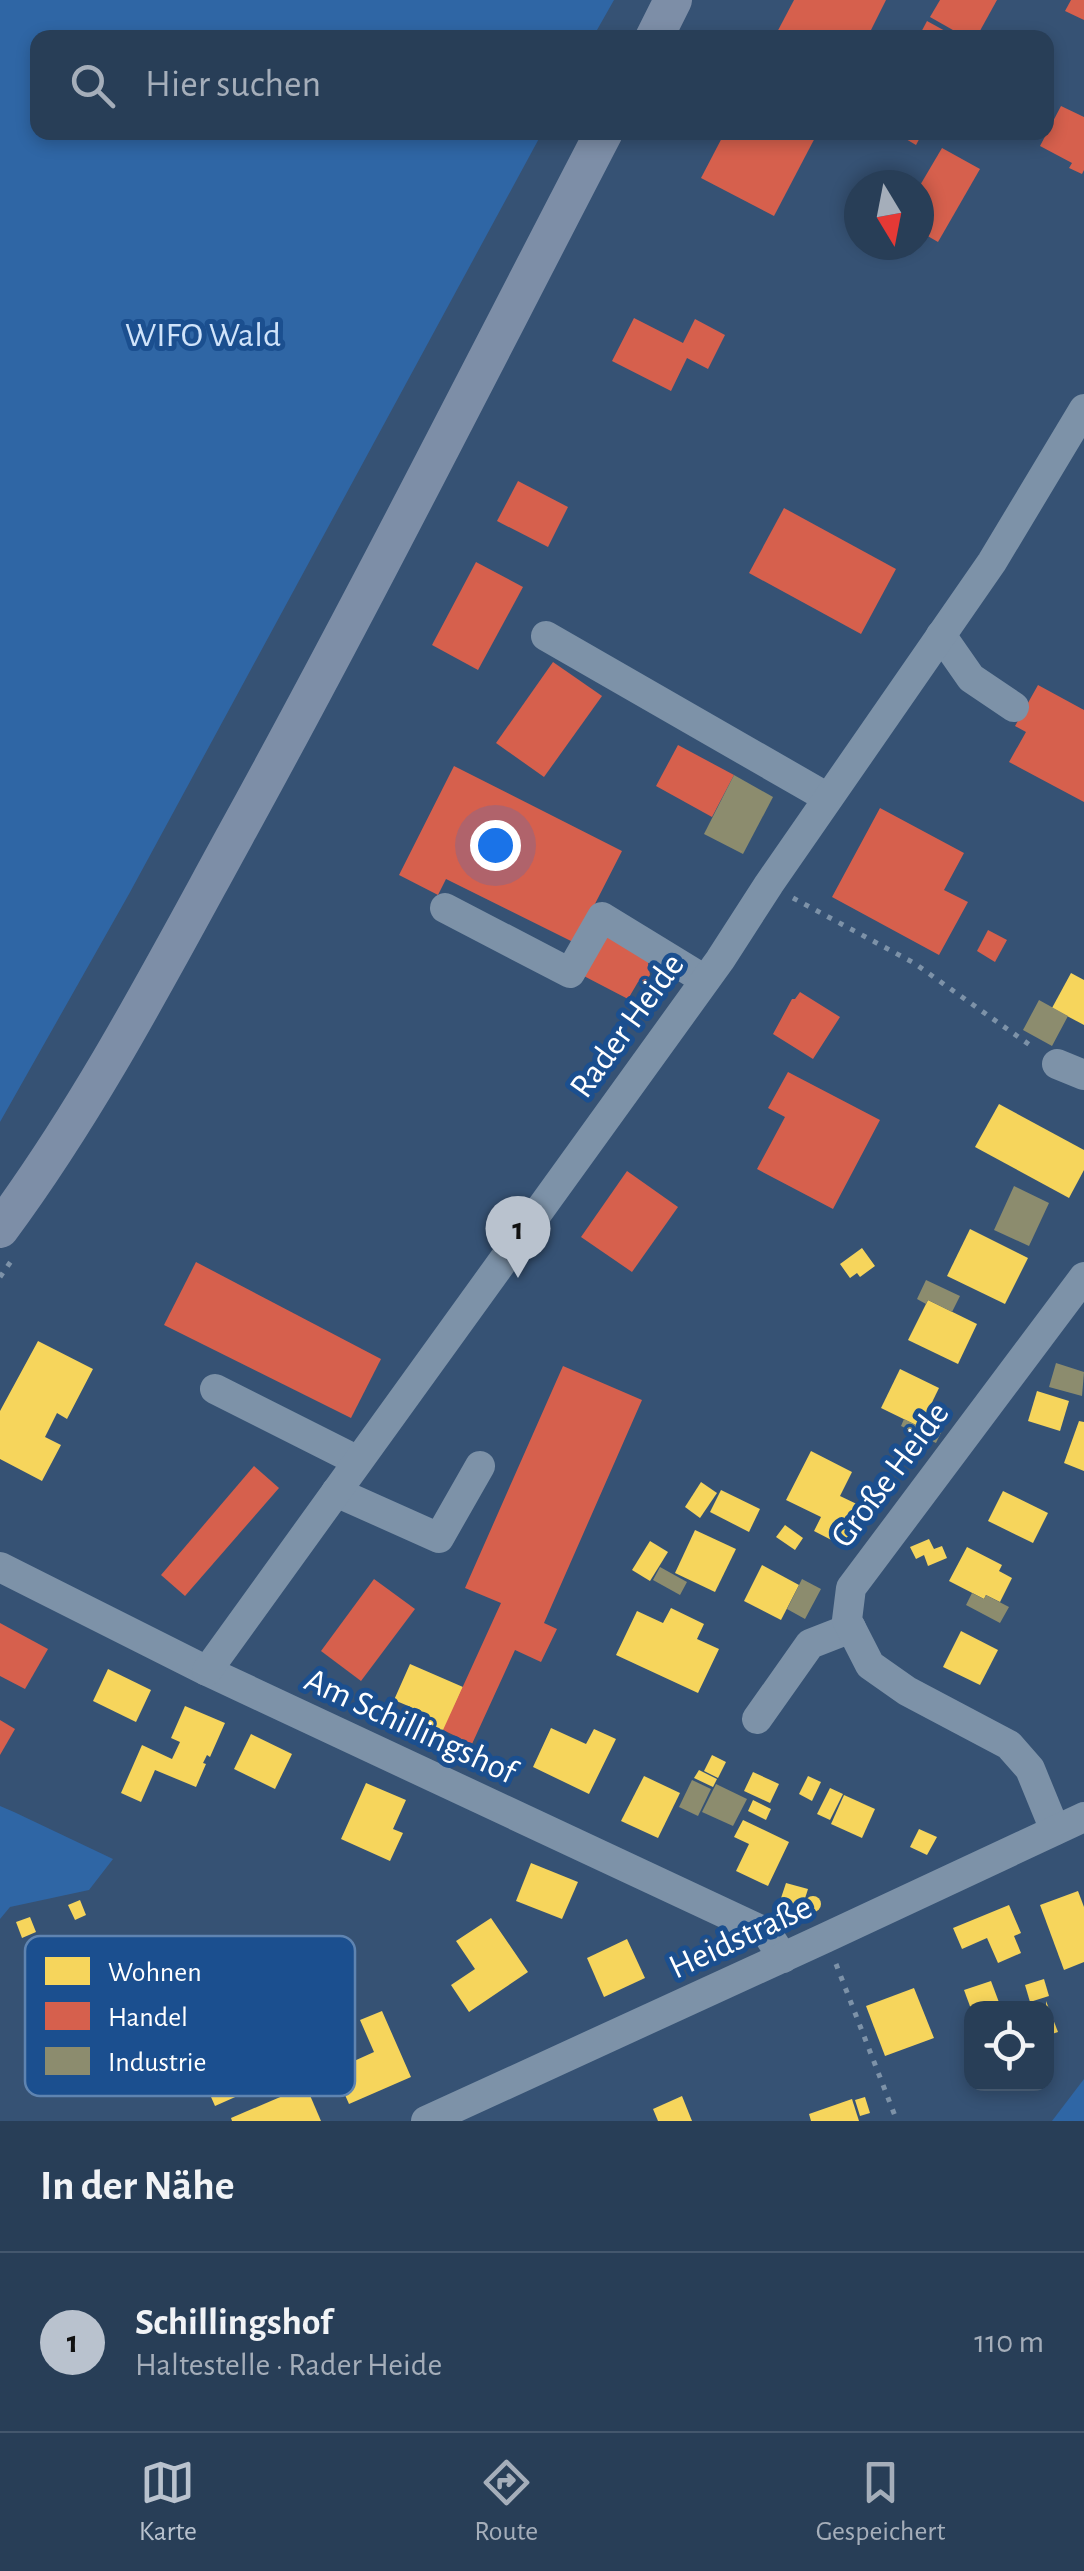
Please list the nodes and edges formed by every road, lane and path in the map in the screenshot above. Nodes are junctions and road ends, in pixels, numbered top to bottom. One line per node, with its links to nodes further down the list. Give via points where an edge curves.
1 (673, 0): 2 (main road)
2 (658, 30)
3 (600, 140): 13 (main road, via 136,1018)
4 (1084, 409): 5 (street, Rader Heide)
5 (941, 635): 7 (street, via 970,678); 8 (street, Rader Heide)
6 (546, 636): 8 (street)
7 (1014, 707)
8 (828, 798): 9 (street, Rader Heide)
9 (769, 884): 11 (street, Rader Heide); 12 (path, via 914,963)
10 (444, 908): 11 (street, via 570,972 602,917)
11 (705, 980): 16 (street, Rader Heide)
12 (1070, 1070)
13 (0, 1230)
14 (1084, 1277): 20 (street, Große Heide, via 851,1588)
15 (215, 1389): 16 (street)
16 (358, 1461): 18 (street, Rader Heide)
17 (480, 1466): 18 (street, via 438,1538)
18 (336, 1492): 21 (street, Rader Heide)
19 (0, 1567): 21 (street, Am Schillingshof)
20 (851, 1628): 22 (street, via 810,1644); 24 (street, via 870,1664 906,1692 1010,1745 1030,1769)
21 (207, 1671): 26 (street, Am Schillingshof, via 767,1933)
22 (757, 1719)
23 (1084, 1816): 24 (street, Heidstraße)
24 (1055, 1830): 25 (street, Heidstraße)
25 (825, 1938): 26 (street, Heidstraße); 28 (path)
26 (783, 1958): 27 (street, Heidstraße)
27 (446, 2117)
28 (897, 2121)

